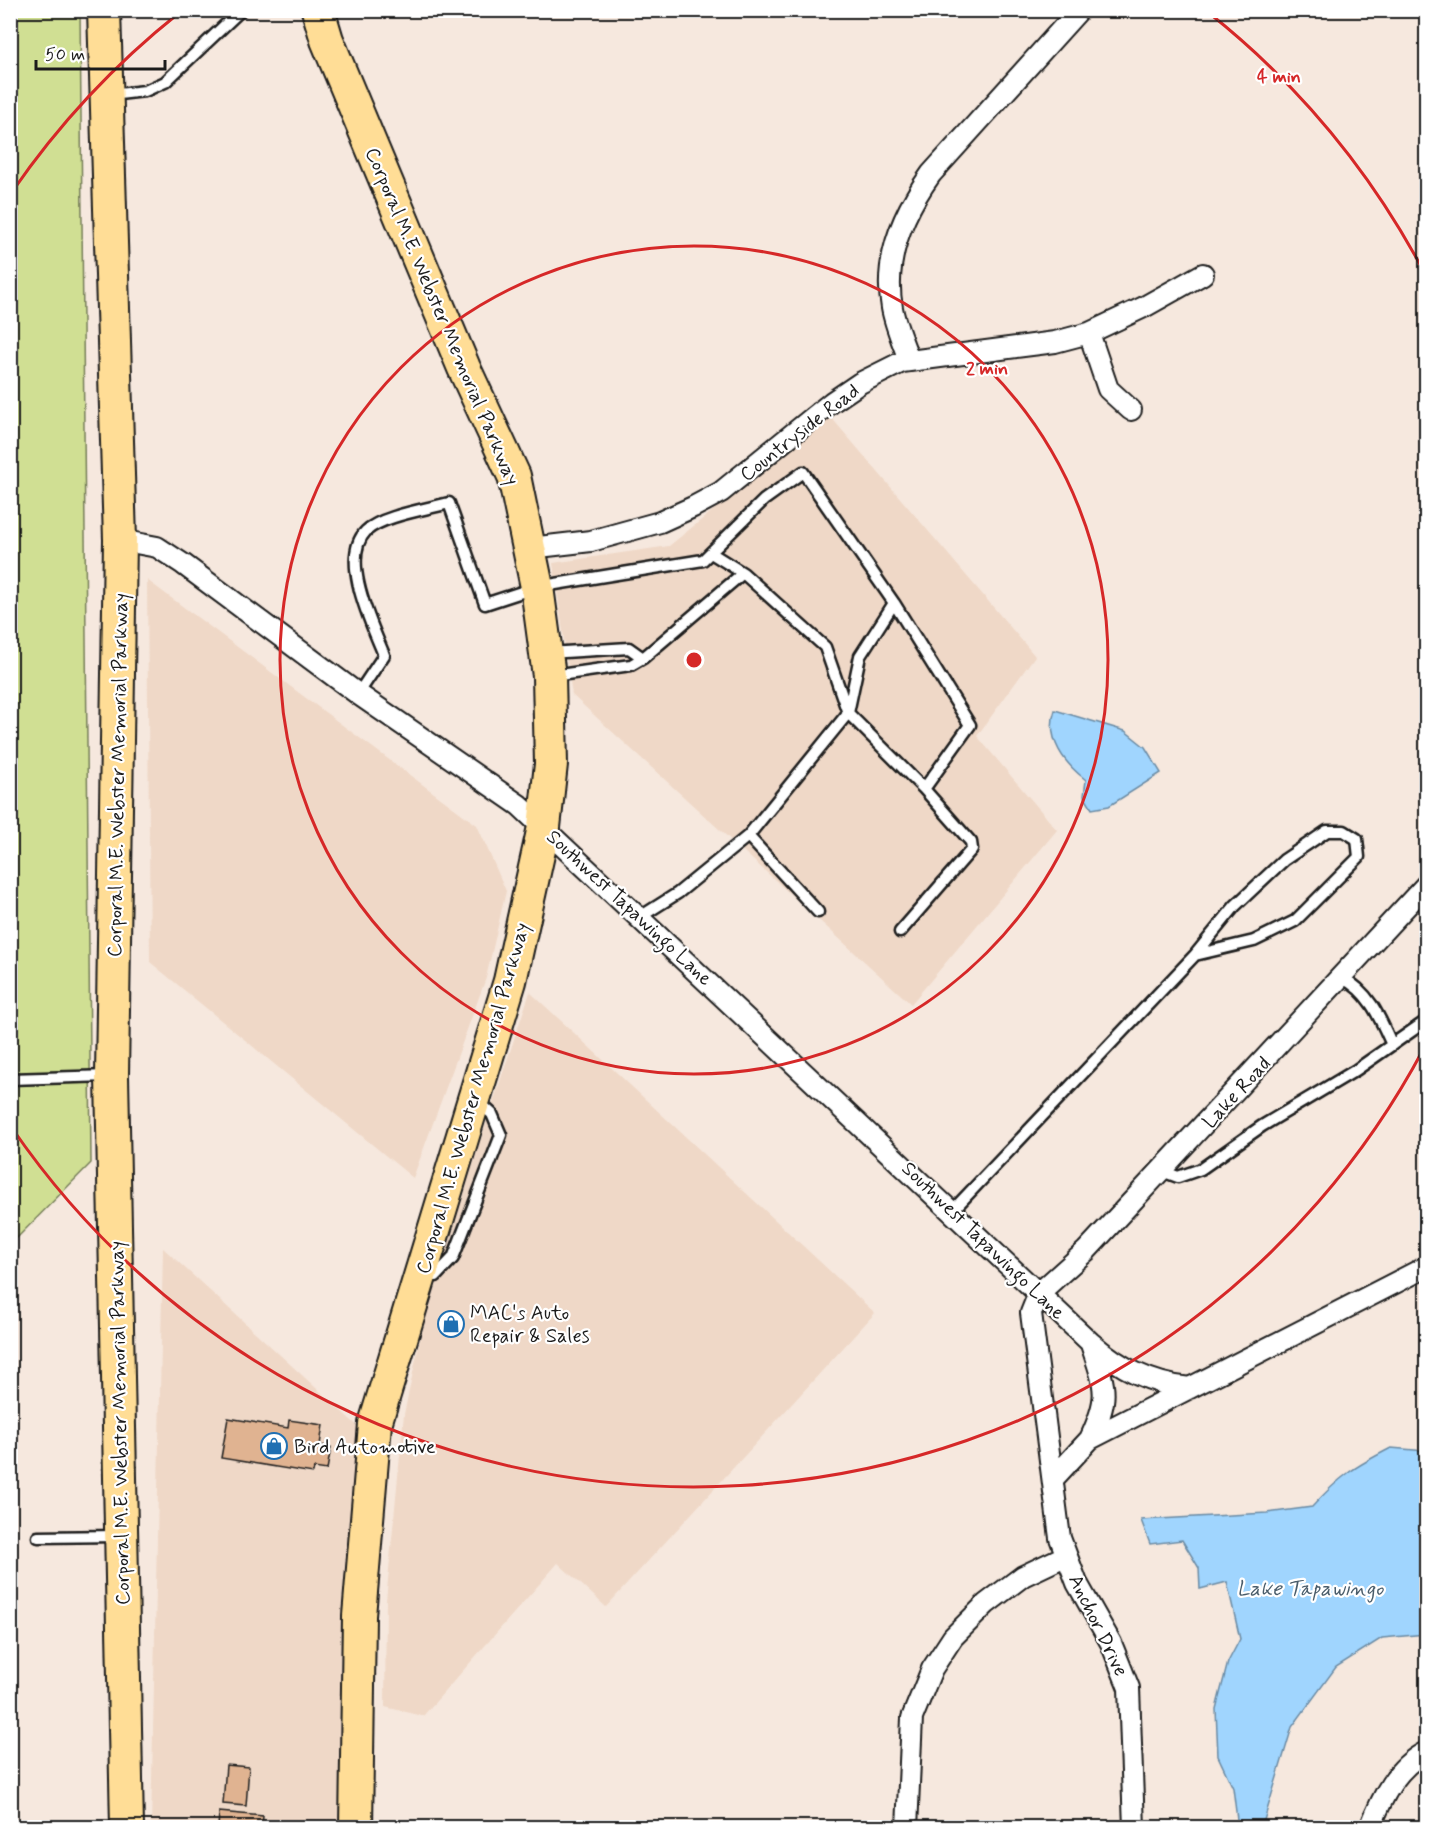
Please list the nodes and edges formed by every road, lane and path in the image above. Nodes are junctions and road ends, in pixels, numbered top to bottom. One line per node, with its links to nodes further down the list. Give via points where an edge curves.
1 (104, 10): 5 (main road, Corporal M.E. Webster Memorial Parkway)
2 (241, 10): 5 (lane, via 165,82 145,91)
3 (318, 10): 11 (main road, Corporal M.E. Webster Memorial Parkway, via 455,346 514,476)
4 (1079, 10): 8 (street, via 931,174 910,203 897,236 889,279 892,309)
5 (106, 95): 10 (main road, Corporal M.E. Webster Memorial Parkway)
6 (1203, 274): 7 (street, Countryside Road)
7 (1089, 333): 8 (street, Countryside Road, via 1055,342); 9 (street, via 1108,389)
8 (909, 360): 11 (street, Countryside Road, via 860,383 832,402 721,492 693,507 660,522 591,541)
9 (1131, 410)
10 (120, 540): 18 (street, Southwest Tapawingo Lane, via 157,547); 31 (main road, Corporal M.E. Webster Memorial Parkway)
11 (530, 548): 14 (main road, Corporal M.E. Webster Memorial Parkway)
12 (711, 553): 13 (lane); 14 (lane, via 703,560); 15 (lane, via 764,500 803,472)
13 (743, 573): 16 (lane); 19 (lane, via 825,647)
14 (537, 587): 17 (main road, Corporal M.E. Webster Memorial Parkway); 18 (lane, via 484,604 449,503 366,530 357,544 354,561 368,615 384,655)
15 (894, 603): 19 (lane, via 861,656); 20 (lane, via 970,725)
16 (644, 658): 17 (lane, via 631,665); 17 (lane, via 628,648)
17 (547, 665): 21 (main road, Corporal M.E. Webster Memorial Parkway, via 551,764)
18 (358, 694): 21 (street, Southwest Tapawingo Lane, via 519,805)
19 (848, 713): 20 (lane); 22 (lane)
20 (924, 789): 26 (lane, via 971,842 972,849)
21 (544, 827): 25 (street, Southwest Tapawingo Lane); 46 (main road, Corporal M.E. Webster Memorial Parkway, via 510,981 375,1424 359,1616)
22 (748, 836): 24 (lane); 25 (lane, via 678,893)
23 (1426, 885): 28 (street, Lake Road)
24 (818, 912)
25 (640, 917): 34 (street, Southwest Tapawingo Lane)
26 (900, 932)
27 (1195, 955): 27 (lane, via 1254,941 1295,921 1359,857 1357,839 1344,831 1327,831 1284,860 1236,906); 34 (lane)
28 (1342, 978): 30 (lane, via 1369,1001); 33 (street, Lake Road)
29 (1426, 1021): 30 (lane)
30 (1392, 1045): 33 (lane, via 1201,1169 1178,1177)
31 (112, 1076): 32 (lane); 41 (main road, Corporal M.E. Webster Memorial Parkway)
32 (10, 1079)
33 (1162, 1171): 36 (street, Lake Road, via 1086,1251)
34 (953, 1210): 36 (street, Southwest Tapawingo Lane)
35 (1426, 1267): 38 (street)
36 (1039, 1293): 37 (street, Southwest Tapawingo Lane); 40 (street, Anchor Drive, via 1031,1313)
37 (1090, 1342): 38 (street, via 1131,1372 1168,1386); 39 (street, via 1106,1390 1104,1410)
38 (1190, 1388): 39 (street)
39 (1090, 1439): 40 (street)
40 (1053, 1479): 43 (street, Anchor Drive)
41 (122, 1536): 42 (lane); 45 (main road, Corporal M.E. Webster Memorial Parkway)
42 (38, 1537)
43 (1065, 1556): 47 (street, via 1023,1576 986,1604 954,1637 932,1669 912,1718); 48 (street, Anchor Drive, via 1111,1643 1129,1688)
44 (1426, 1752): 49 (street, via 1396,1777 1383,1795)
45 (127, 1827)
46 (356, 1827)
47 (907, 1827)
48 (1134, 1827)
49 (1370, 1827)

